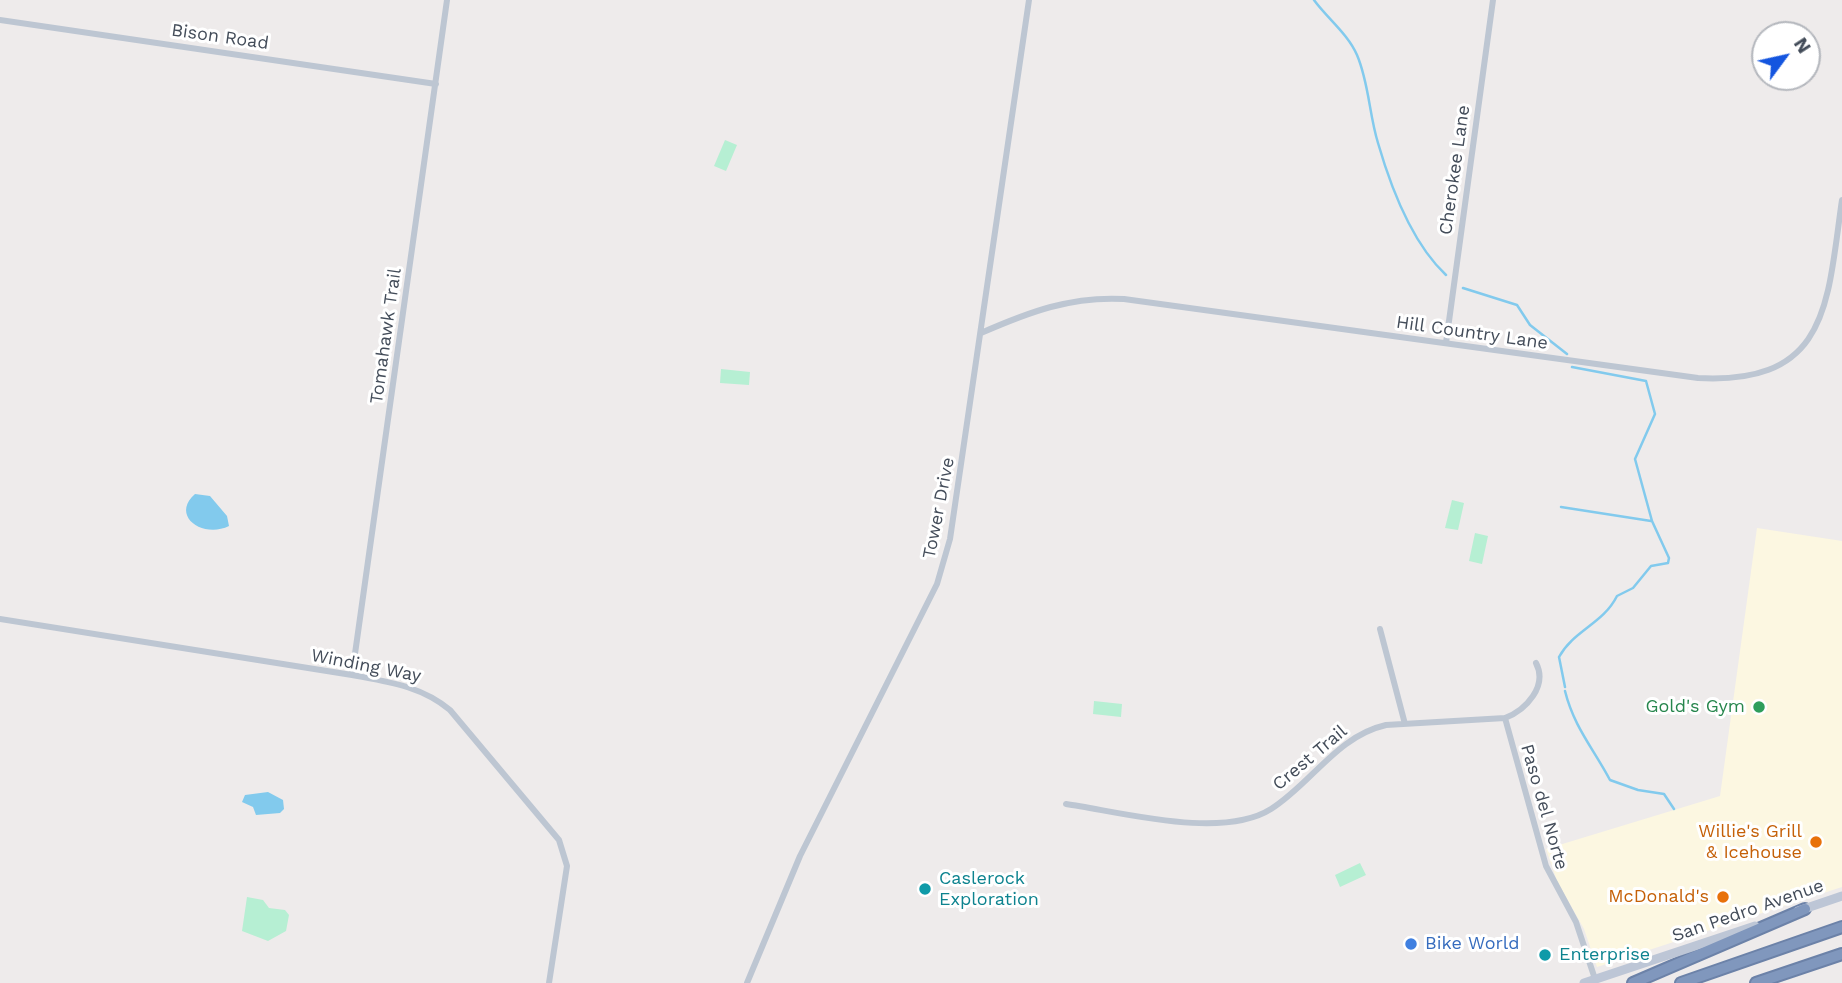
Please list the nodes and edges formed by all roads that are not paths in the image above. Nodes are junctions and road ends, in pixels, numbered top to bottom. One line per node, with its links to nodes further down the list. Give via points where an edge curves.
1 (447, 0): 5 (street, Tomahawk Trail)
2 (1029, 0): 7 (street, Tower Drive)
3 (1493, 0): 8 (street, Cherokee Lane)
4 (0, 20): 5 (street, Bison Road)
5 (436, 84): 12 (street, Tomahawk Trail)
6 (1842, 200): 8 (street, Hill Country Lane, via 1828,299 1819,324 1795,353 1769,371 1730,380 1698,378)
7 (981, 333): 8 (street, Hill Country Lane, via 1044,306 1103,298); 22 (street, Tower Drive, via 950,539 937,584 800,856)
8 (1446, 343)
9 (0, 619): 12 (street, Winding Way)
10 (1381, 629): 14 (street)
11 (1536, 663): 13 (street, via 1540,672 1536,690 1525,707)
12 (352, 675): 21 (street, Winding Way, via 432,695 450,710 559,841 566,866)
13 (1505, 718): 14 (street, Crest Trail); 20 (street, Paso del Norte, via 1546,866 1576,922)
14 (1405, 724): 15 (street, Crest Trail, via 1378,727 1354,738 1272,808 1240,821 1207,824)
15 (1066, 804)
16 (1842, 896): 17 (main road, San Pedro Avenue)
17 (1805, 909): 20 (main road, San Pedro Avenue); 24 (highway)
18 (1842, 927): 25 (highway)
19 (1842, 954): 26 (highway)
20 (1595, 979): 23 (main road, San Pedro Avenue)
21 (550, 983)
22 (747, 983)
23 (1584, 983)
24 (1633, 983)
25 (1681, 983)
26 (1756, 983)

